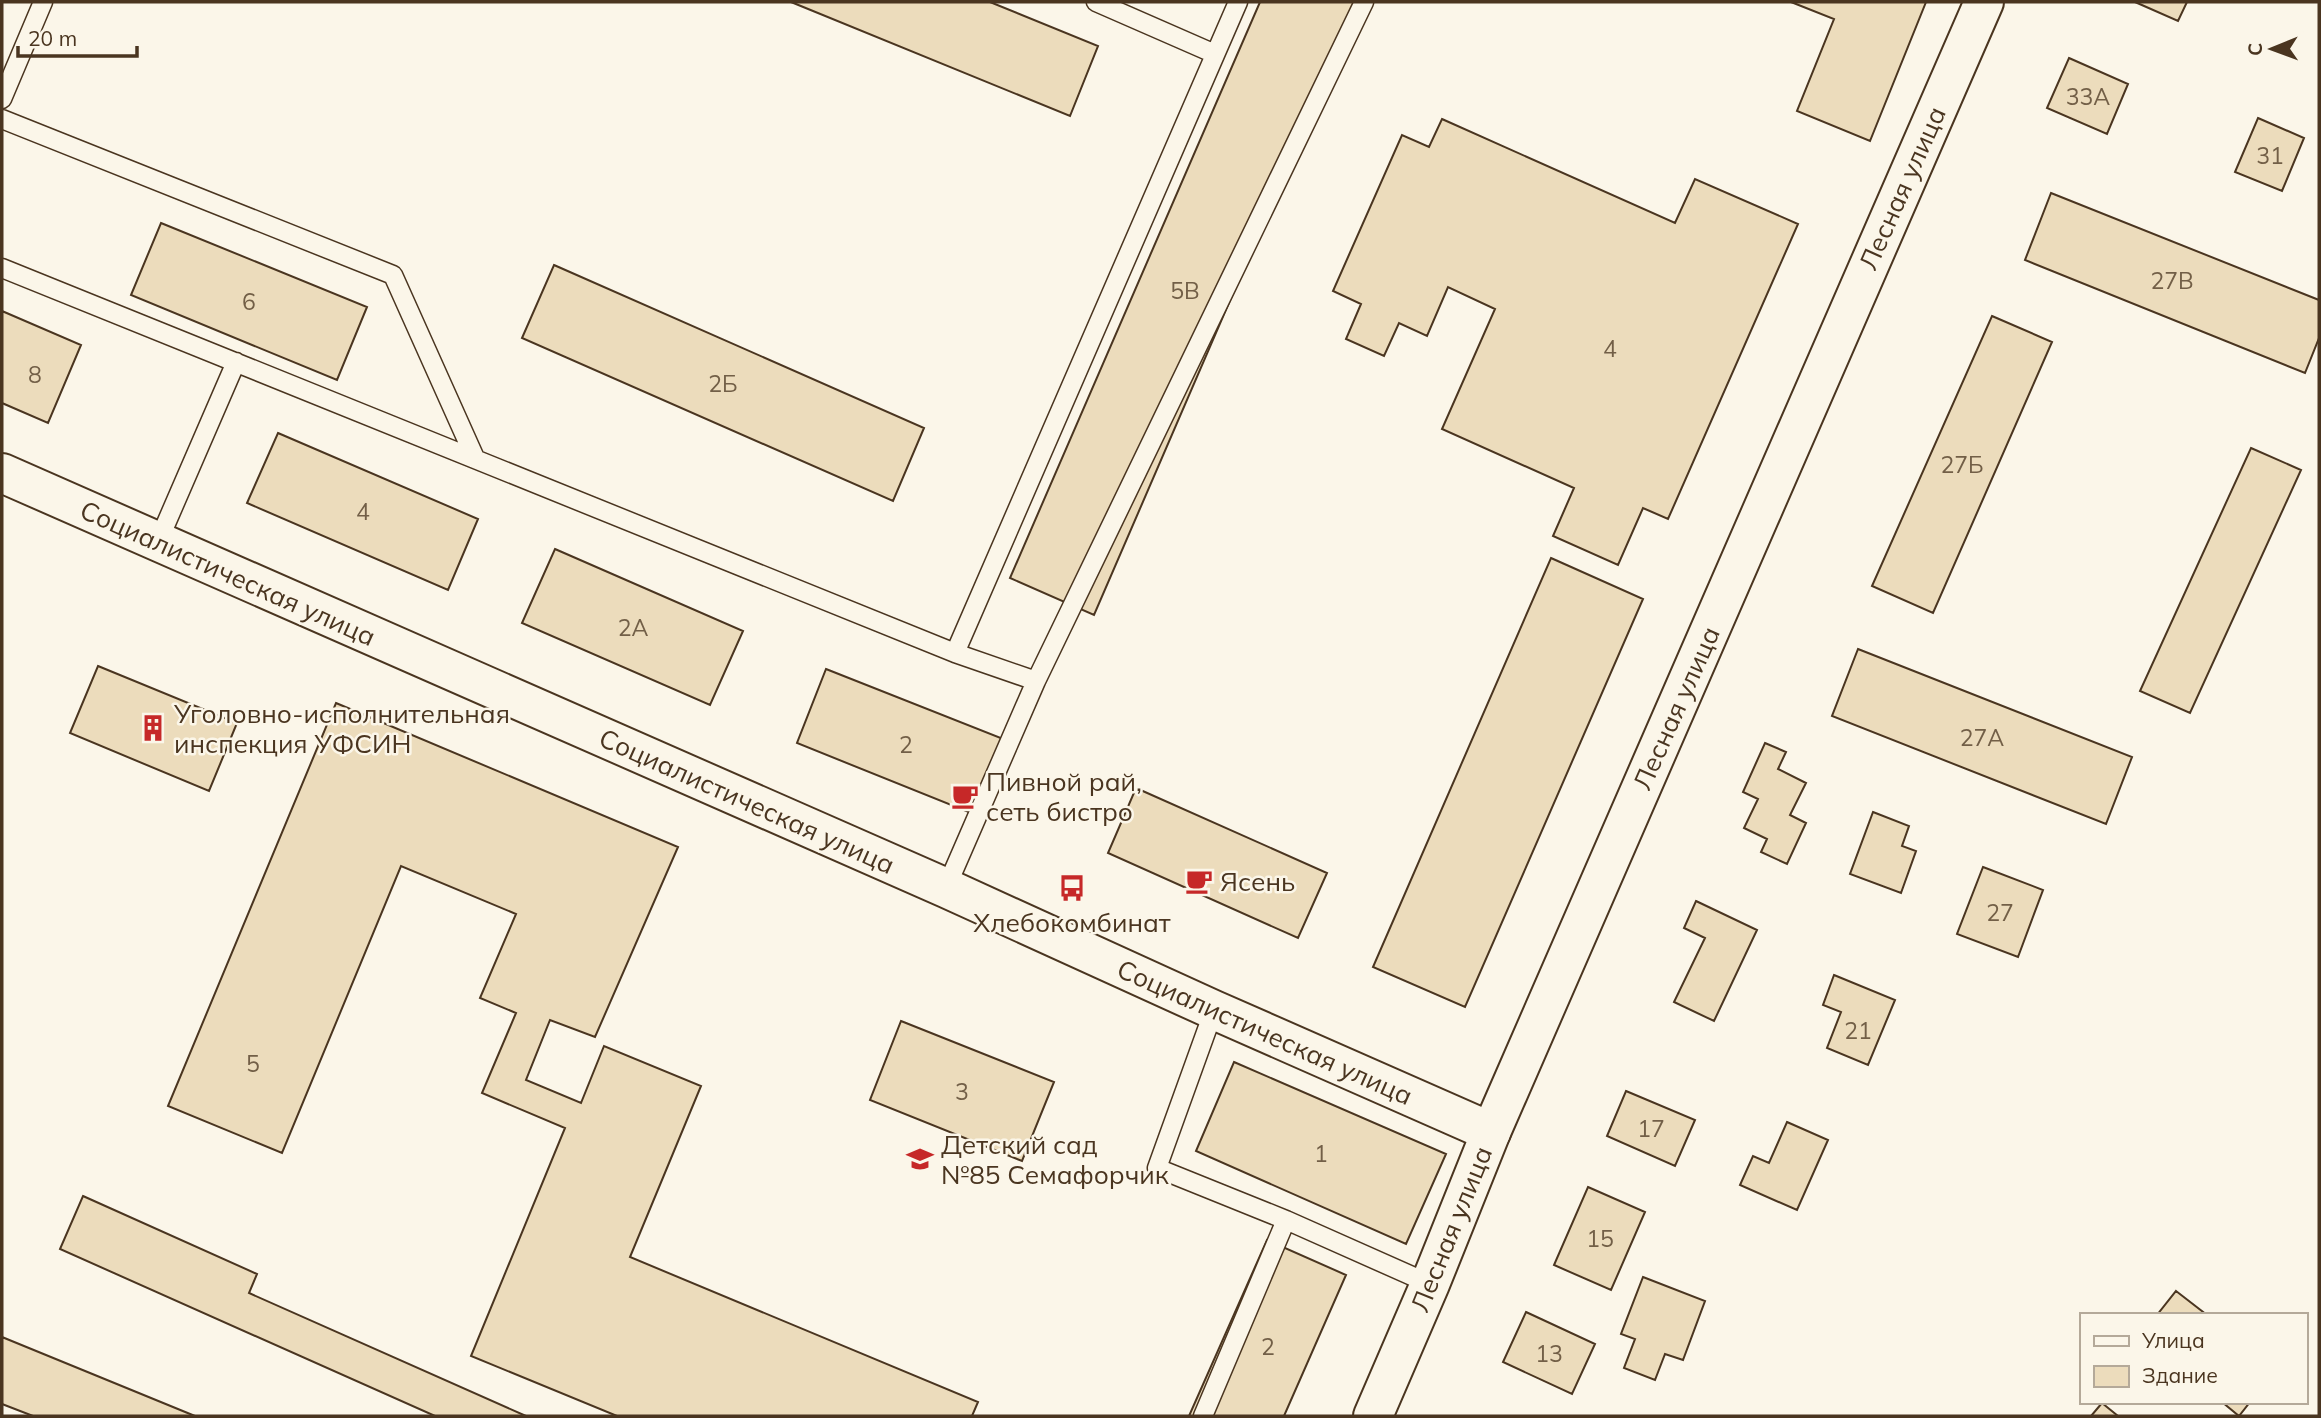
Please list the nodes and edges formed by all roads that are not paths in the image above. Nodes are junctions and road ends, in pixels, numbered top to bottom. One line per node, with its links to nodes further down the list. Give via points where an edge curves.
1 (43, 2): 7 (lane)
2 (1096, 2): 6 (lane)
3 (1238, 2): 6 (lane)
4 (1364, 2): 15 (lane)
5 (1984, 2): 18 (street, Лесная улица)
6 (1215, 54): 14 (lane)
7 (2, 99)
8 (2, 119): 11 (lane, via 393,275)
9 (2, 268): 10 (lane)
10 (236, 362): 11 (lane); 13 (lane)
11 (475, 458): 14 (lane)
12 (2, 473): 13 (street, Социалистическая улица)
13 (158, 542): 16 (street, Социалистическая улица)
14 (956, 653): 15 (lane)
15 (1036, 681): 16 (lane)
16 (946, 888): 17 (street, Социалистическая улица)
17 (1214, 1010): 18 (street, Социалистическая улица); 19 (lane, via 1157,1168)
18 (1491, 1132): 20 (street, Лесная улица)
19 (1286, 1220): 20 (lane); 21 (lane)
20 (1430, 1284): 22 (street, Лесная улица)
21 (1203, 1416)
22 (1373, 1416)

